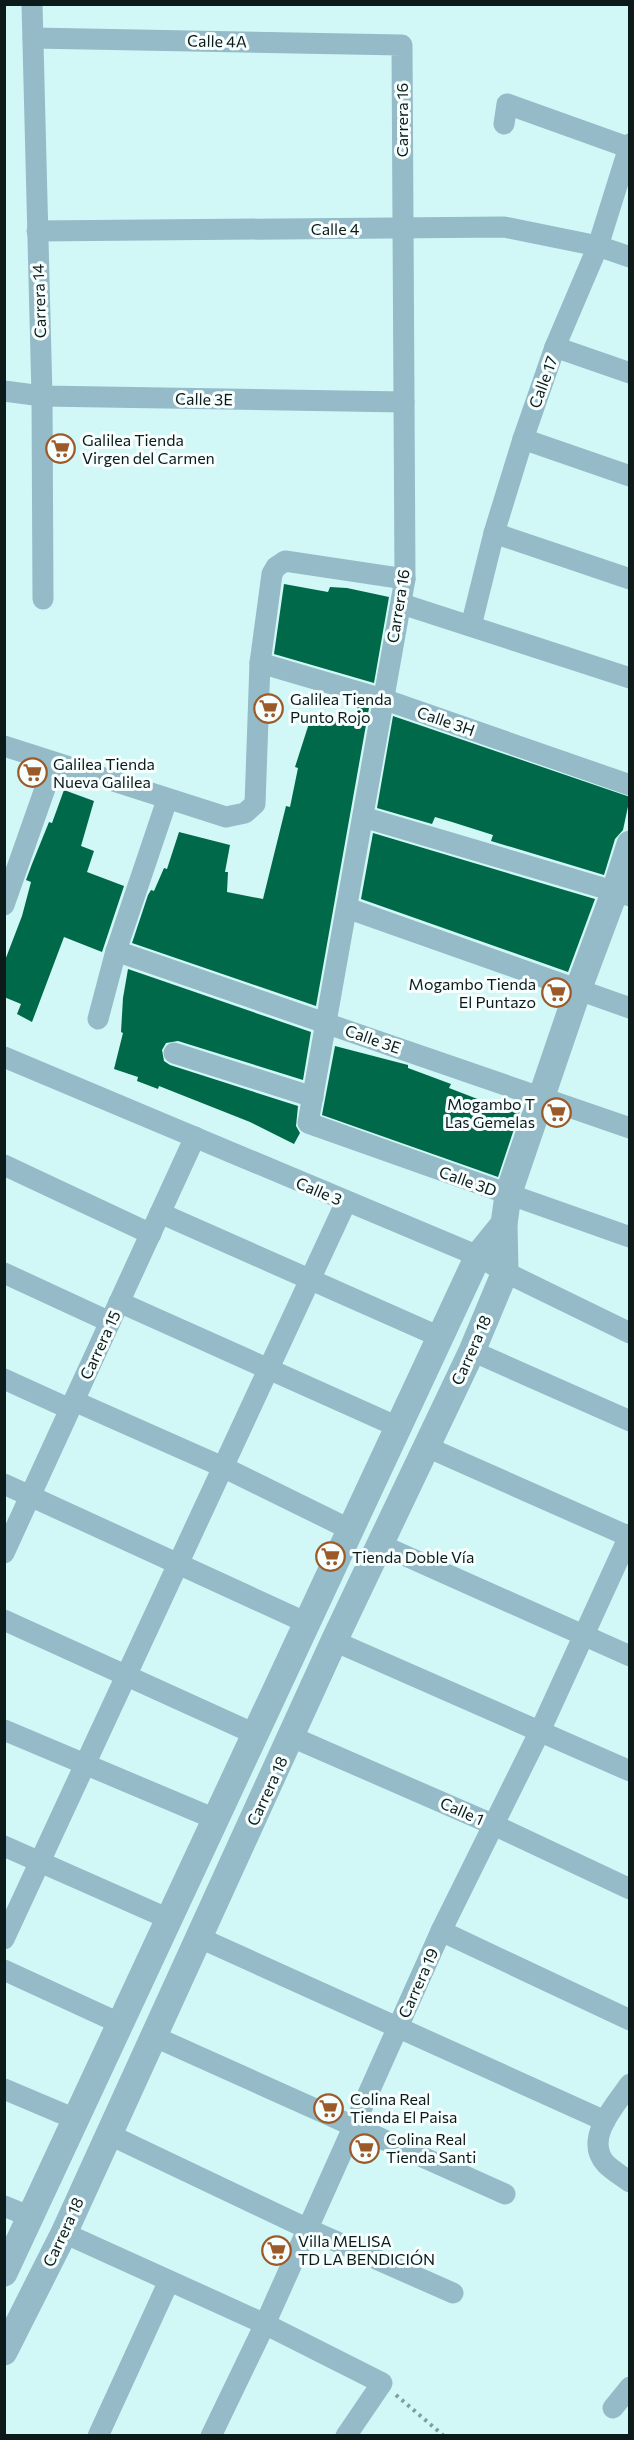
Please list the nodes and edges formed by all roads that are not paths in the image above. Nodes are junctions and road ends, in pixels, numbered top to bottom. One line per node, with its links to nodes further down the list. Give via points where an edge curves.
1 (32, 4): 2 (street, Carrera 14)
2 (33, 38): 3 (street, Calle 4A); 7 (street, Carrera 14)
3 (402, 45): 6 (street, Carrera 16)
4 (505, 114): 5 (street)
5 (629, 147): 8 (street, Calle 17)
6 (403, 229): 7 (street, Calle 4); 8 (street, Calle 4, via 504,226); 14 (street, Carrera 16)
7 (37, 231): 13 (street, Carrera 14)
8 (598, 246): 9 (street, Calle 4); 10 (street, Calle 17)
9 (630, 257)
10 (555, 347): 11 (street); 15 (street, Calle 17)
11 (630, 373)
12 (4, 391): 13 (street, Calle 3E)
13 (42, 396): 14 (street, Calle 3E); 20 (street, Carrera 14)
14 (404, 402): 18 (street, Carrera 16)
15 (522, 439): 16 (street); 17 (street, Calle 17)
16 (630, 476)
17 (494, 533): 19 (street); 22 (street, Calle 17)
18 (405, 579): 21 (street, Carrera 16); 23 (street, via 285,561 272,574)
19 (630, 579)
20 (43, 598)
21 (402, 604): 22 (street); 25 (street, Carrera 16)
22 (471, 626): 24 (street)
23 (260, 663): 25 (street, Calle 3H); 29 (street, via 255,804 245,813 226,817)
24 (630, 678)
25 (383, 699): 28 (street, Calle 3H); 30 (street, Carrera 16)
26 (4, 746): 27 (street)
27 (54, 763): 29 (street); 33 (street)
28 (630, 785)
29 (167, 800): 35 (street)
30 (363, 817): 32 (street); 34 (street, Carrera 16)
31 (630, 844): 32 (street, Carrera 18)
32 (622, 893): 36 (street, Carrera 18)
33 (4, 905)
34 (347, 908): 36 (street); 39 (street, Carrera 16)
35 (116, 951): 38 (street); 39 (street, Calle 3E)
36 (578, 990): 37 (street); 43 (street, Carrera 18)
37 (630, 1008)
38 (98, 1019)
39 (327, 1024): 42 (street, Carrera 16); 43 (street, Calle 3E)
40 (174, 1053): 42 (street)
41 (4, 1058): 46 (street, Calle 3)
42 (313, 1097): 44 (street, Carrera 16)
43 (541, 1097): 45 (street, Calle 3E); 48 (street, Carrera 18)
44 (308, 1123): 48 (street, Calle 3D)
45 (630, 1128)
46 (195, 1137): 49 (street, Calle 3); 50 (street, Carrera 15)
47 (4, 1165): 52 (street)
48 (508, 1195): 51 (street, Carrera 18); 53 (street, Calle 3D)
49 (346, 1202): 54 (street, Calle 3); 57 (street)
50 (160, 1213): 52 (street, Carrera 15); 57 (street)
51 (504, 1224): 54 (street, Carrera 18); 55 (street, Carrera 18)
52 (151, 1234): 58 (street, Carrera 15)
53 (630, 1236)
54 (478, 1256): 55 (street, Calle 3); 61 (street, Carrera 18)
55 (506, 1272): 60 (street, Calle 3); 62 (street, Carrera 18)
56 (4, 1273): 59 (street)
57 (310, 1280): 61 (street); 63 (street)
58 (119, 1302): 59 (street, Carrera 15); 63 (street)
59 (110, 1322): 65 (street, Carrera 15)
60 (630, 1333)
61 (440, 1337): 67 (street, Carrera 18)
62 (472, 1351): 66 (street); 68 (street, Carrera 18)
63 (268, 1370): 67 (street); 69 (street)
64 (4, 1379): 65 (street)
65 (72, 1405): 69 (street); 73 (street, Carrera 15)
66 (630, 1421)
67 (398, 1427): 70 (street, Carrera 18)
68 (427, 1447): 72 (street, Carrera 18); 75 (street)
69 (223, 1467): 74 (street); 78 (street)
70 (376, 1475): 72 (street); 74 (street, Carrera 18)
71 (4, 1484): 73 (street)
72 (407, 1490): 76 (street, Carrera 18)
73 (31, 1495): 77 (street, Carrera 15); 78 (street)
74 (351, 1530): 80 (street, Carrera 18)
75 (629, 1536): 81 (street, Carrera 19)
76 (379, 1544): 81 (street); 82 (street, Carrera 18)
77 (4, 1553)
78 (178, 1564): 80 (street); 84 (street)
79 (4, 1620): 84 (street)
80 (307, 1623): 87 (street, Carrera 18)
81 (582, 1635): 83 (street); 86 (street, Carrera 19)
82 (334, 1641): 86 (street); 88 (street, Carrera 18)
83 (630, 1656)
84 (126, 1677): 87 (street); 89 (street)
85 (4, 1730): 89 (street)
86 (540, 1731): 90 (street); 92 (street, Carrera 19)
87 (257, 1735): 91 (street, Carrera 18)
88 (292, 1737): 92 (street, Calle 1); 99 (street, Carrera 18)
89 (85, 1765): 91 (street); 94 (street)
90 (630, 1771)
91 (215, 1819): 96 (street, Carrera 18)
92 (494, 1825): 95 (street, Calle 1); 97 (street, Carrera 19)
93 (4, 1846): 94 (street)
94 (40, 1863): 96 (street); 98 (street)
95 (630, 1889)
96 (169, 1919): 102 (street, Carrera 18)
97 (441, 1931): 101 (street); 103 (street, Carrera 19)
98 (4, 1938)
99 (200, 1938): 103 (street); 104 (street, Carrera 18)
100 (4, 1970): 102 (street)
101 (630, 2020)
102 (119, 2023): 106 (street, Carrera 18)
103 (399, 2026): 110 (street); 111 (street, Carrera 19)
104 (155, 2037): 108 (street, Carrera 18); 111 (street)
105 (630, 2084): 110 (street)
106 (92, 2086): 108 (street); 109 (street, Carrera 18)
107 (4, 2088): 109 (street)
108 (124, 2103): 112 (street, Carrera 18)
109 (75, 2119): 116 (street, Carrera 18)
110 (605, 2121): 113 (street, via 598,2137 599,2153)
111 (352, 2127): 114 (street); 117 (street, Carrera 19)
112 (108, 2134): 117 (street); 118 (street, Carrera 18)
113 (630, 2182)
114 (505, 2194)
115 (4, 2206): 116 (street)
116 (31, 2217): 119 (street, Carrera 18)
117 (308, 2229): 121 (street); 122 (street, Carrera 19)
118 (64, 2233): 120 (street); 123 (street, Carrera 18)
119 (4, 2273)
120 (170, 2281): 122 (street); 126 (street)
121 (453, 2293)
122 (266, 2324): 127 (street, Carrera 19); 128 (street, via 382,2383)
123 (4, 2352)
124 (630, 2387): 125 (street)
125 (613, 2408)
126 (98, 2436)
127 (212, 2436)
128 (346, 2436)

